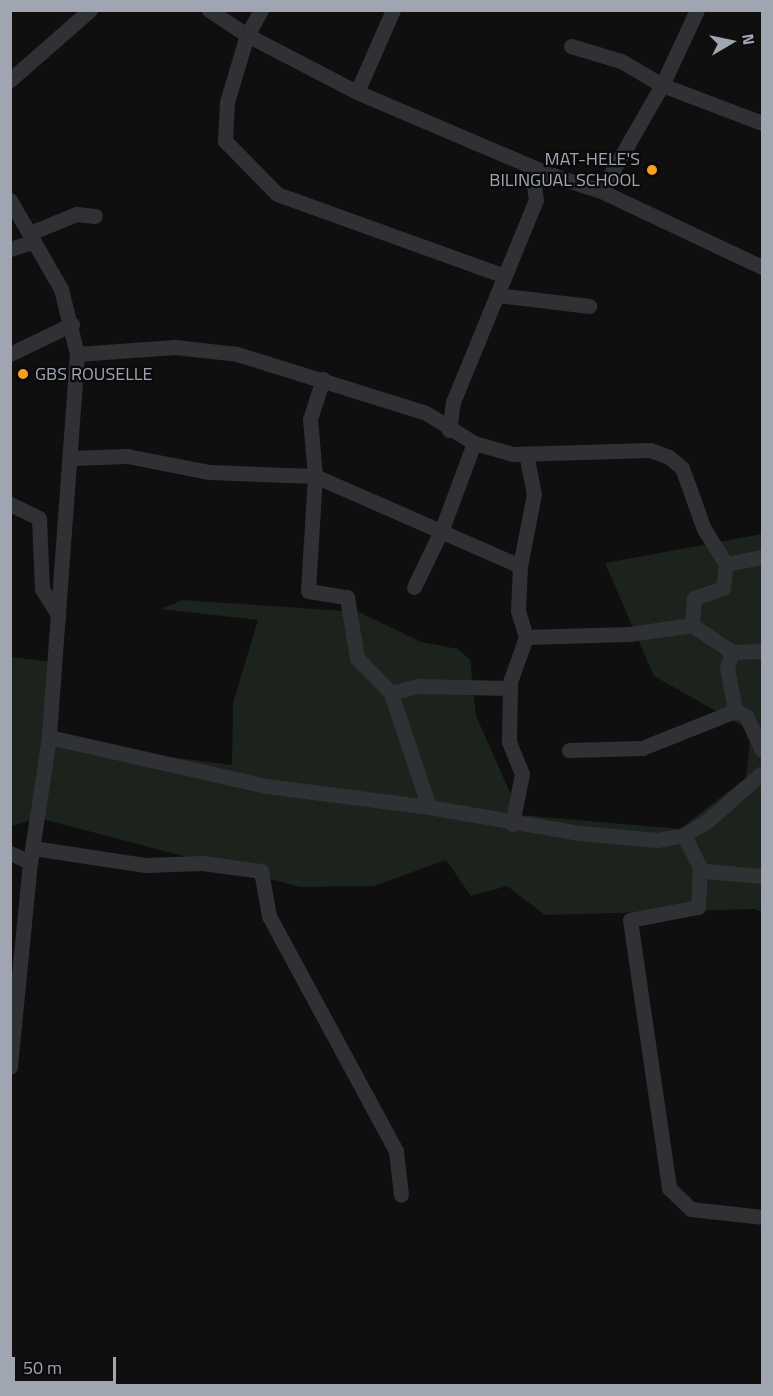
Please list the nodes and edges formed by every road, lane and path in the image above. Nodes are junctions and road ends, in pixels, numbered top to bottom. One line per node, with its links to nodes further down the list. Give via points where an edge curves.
1 (90, 10): 8 (street)
2 (209, 10): 6 (street)
3 (261, 10): 6 (street)
4 (393, 10): 10 (street)
5 (697, 10): 9 (street)
6 (247, 35): 10 (street); 19 (street, via 227,102 225,141 277,194)
7 (571, 46): 9 (street, via 621,61)
8 (10, 80)
9 (662, 85): 11 (street); 13 (street)
10 (357, 92): 12 (street)
11 (762, 123)
12 (552, 175): 13 (street); 19 (street, via 533,178 536,200)
13 (601, 191): 18 (street)
14 (10, 200): 16 (street)
15 (95, 216): 16 (street, via 76,214)
16 (32, 237): 17 (street); 22 (street, via 61,289)
17 (10, 249)
18 (762, 267)
19 (505, 276): 20 (street)
20 (497, 295): 21 (street); 26 (street)
21 (589, 306)
22 (72, 324): 23 (street); 24 (street)
23 (10, 354)
24 (77, 354): 25 (street, via 175,347 237,354); 31 (street)
25 (323, 379): 27 (street); 32 (street, via 310,419)
26 (453, 402): 27 (street); 28 (street)
27 (426, 413): 28 (street)
28 (449, 430): 29 (street)
29 (474, 443): 30 (street); 34 (street)
30 (526, 454): 36 (street, via 650,450 669,456 682,468 704,529); 37 (street, via 534,494)
31 (70, 458): 32 (street, via 127,456 209,472); 39 (street)
32 (315, 476): 34 (street); 45 (street, via 308,591 347,597 357,658)
33 (10, 504): 39 (street, via 39,518 42,589)
34 (442, 528): 37 (street); 38 (street)
35 (762, 557): 36 (street)
36 (726, 564): 40 (street, via 723,588 694,598)
37 (520, 566): 41 (street, via 518,611)
38 (414, 587)
39 (58, 615): 47 (street)
40 (692, 625): 41 (street, via 628,634); 43 (street)
41 (526, 637): 44 (street)
42 (762, 651): 43 (street)
43 (732, 652): 46 (street, via 727,667)
44 (510, 688): 45 (street, via 418,686); 52 (street, via 509,742 522,774)
45 (391, 693): 51 (street)
46 (735, 711): 48 (street, via 642,748); 49 (street, via 746,716)
47 (49, 737): 51 (street, via 266,786); 55 (street)
48 (569, 750)
49 (762, 750)
50 (762, 773): 53 (street, via 706,822)
51 (429, 807): 52 (street)
52 (512, 824): 53 (street, via 646,839)
53 (684, 835): 56 (street)
54 (10, 853): 55 (street)
55 (32, 855): 58 (street); 60 (street, via 146,865 202,863 261,871 269,916 396,1151)
56 (699, 868): 57 (street); 61 (street, via 698,907 630,920 669,1188 691,1209)
57 (762, 876)
58 (16, 980): 59 (street)
59 (10, 1067)
60 (401, 1195)
61 (762, 1217)

